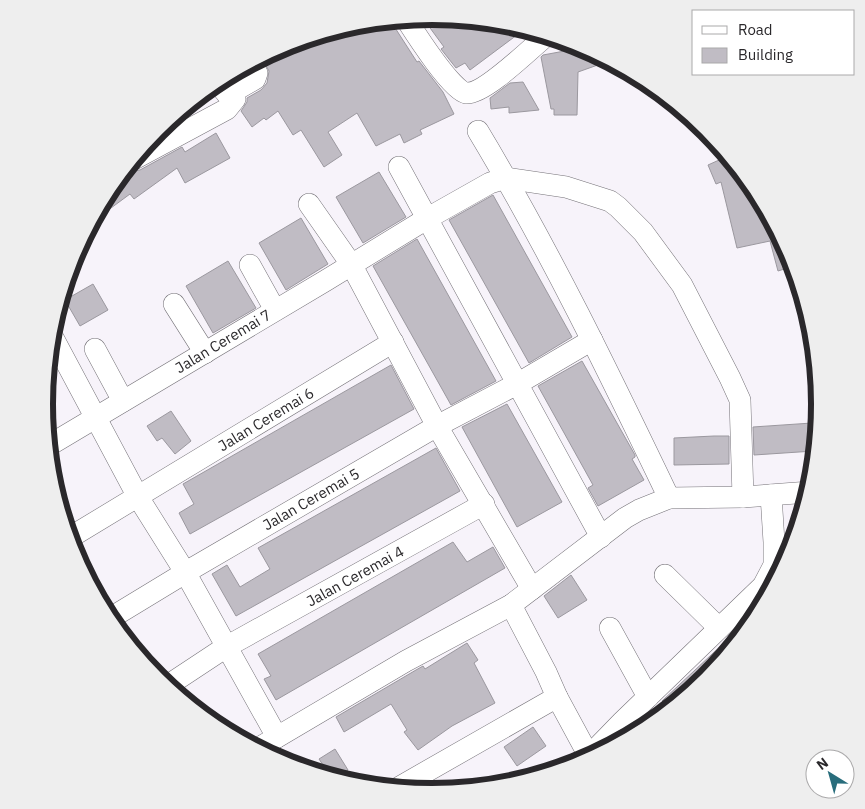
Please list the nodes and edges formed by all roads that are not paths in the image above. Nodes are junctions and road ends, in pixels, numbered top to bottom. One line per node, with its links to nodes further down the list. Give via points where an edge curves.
1 (411, 26): 2 (street, via 457,88 464,92 473,93 492,82)
2 (540, 41)
3 (254, 70): 4 (street, via 255,79)
4 (225, 87): 6 (street, via 234,99 227,109)
5 (478, 130): 8 (street)
6 (151, 150)
7 (398, 167): 10 (street)
8 (506, 178): 10 (street, Jalan Ceremai 7, via 490,183); 15 (street); 28 (street, via 566,187 610,201 643,232 682,285 740,400)
9 (309, 204): 11 (street)
10 (428, 218): 11 (street, Jalan Ceremai 7); 20 (street)
11 (351, 264): 14 (street, Jalan Ceremai 7); 16 (street)
12 (250, 265): 14 (street)
13 (174, 304): 19 (street)
14 (275, 310): 19 (street, Jalan Ceremai 7)
15 (592, 340): 20 (street, Jalan Ceremai 5); 29 (street)
16 (393, 342): 23 (street); 27 (street, Jalan Ceremai 6)
17 (57, 346): 22 (street)
18 (95, 349): 21 (street)
19 (204, 353): 21 (street, Jalan Ceremai 7)
20 (517, 384): 23 (street, Jalan Ceremai 5); 32 (street)
21 (123, 401): 22 (street, Jalan Ceremai 7)
22 (95, 418): 24 (street, Jalan Ceremai 7); 27 (street)
23 (437, 426): 30 (street); 33 (street, Jalan Ceremai 5)
24 (55, 442)
25 (802, 493): 26 (street)
26 (771, 496): 28 (street); 39 (street, via 774,565 763,586)
27 (138, 497): 31 (street, Jalan Ceremai 6); 33 (street)
28 (743, 497): 29 (street)
29 (669, 498): 32 (street, via 639,510)
30 (484, 504): 35 (street); 40 (street, Jalan Ceremai 4)
31 (76, 534)
32 (602, 537): 35 (street)
33 (185, 572): 37 (street, Jalan Ceremai 5); 40 (street)
34 (665, 575): 39 (street)
35 (532, 589): 36 (street)
36 (511, 605): 42 (street); 44 (street, via 406,661)
37 (117, 614)
38 (610, 628): 43 (street)
39 (719, 628): 43 (street)
40 (226, 647): 41 (street, Jalan Ceremai 4); 44 (street)
41 (173, 682)
42 (556, 697): 47 (street); 48 (street)
43 (648, 697): 46 (street)
44 (277, 737): 45 (street)
45 (265, 745)
46 (599, 746)
47 (581, 754)
48 (407, 783)

